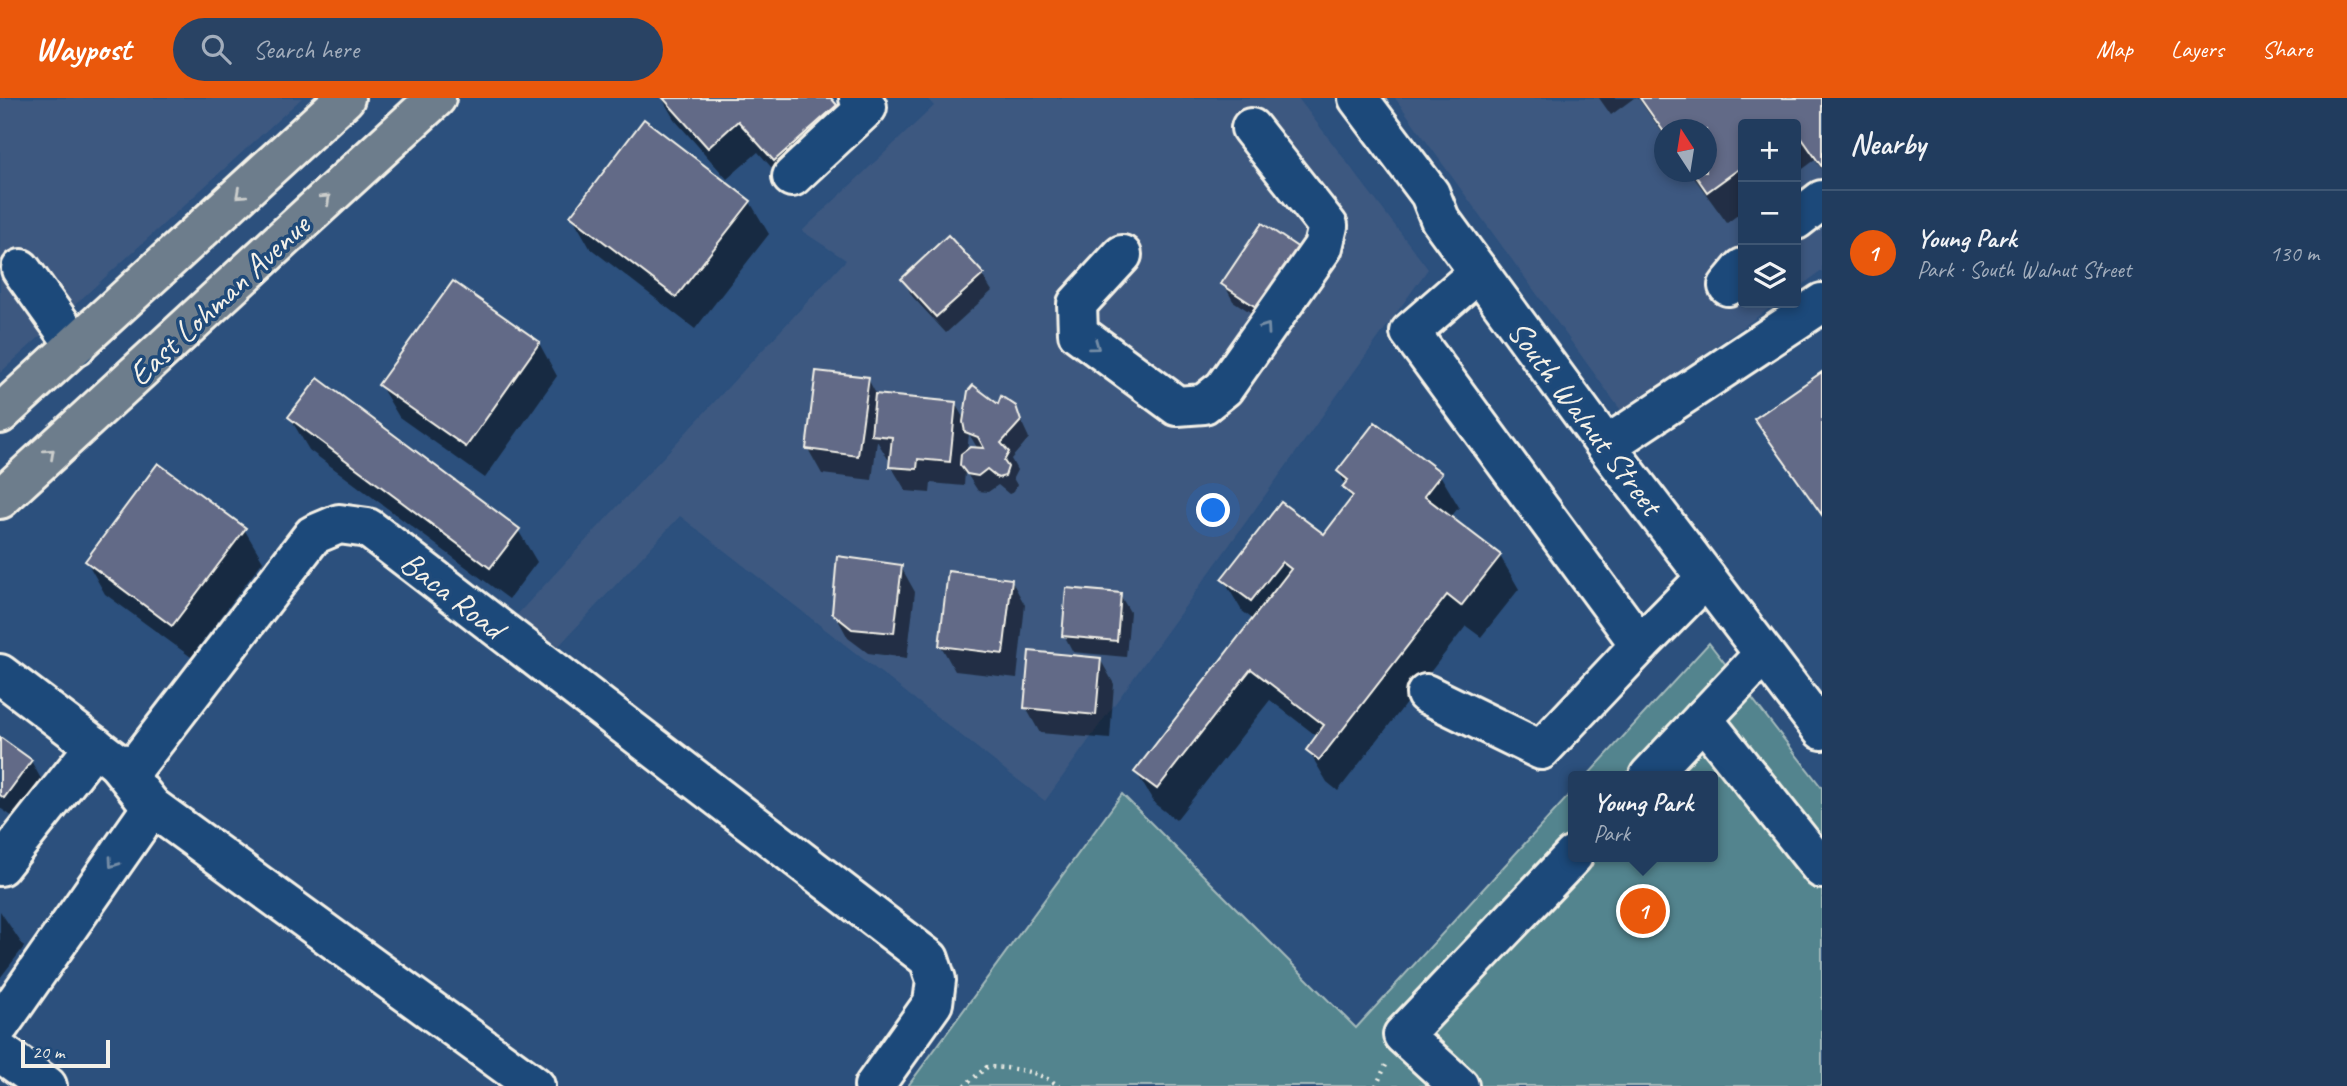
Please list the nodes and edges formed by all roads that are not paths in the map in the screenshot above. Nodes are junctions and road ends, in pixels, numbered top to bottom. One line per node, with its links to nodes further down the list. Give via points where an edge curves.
1 (345, 98): 13 (main road, East Lohman Avenue, one-way to 13)
2 (436, 98): 16 (main road, East Lohman Avenue, one-way to 2)
3 (859, 98): 6 (street, via 867,107)
4 (1358, 98): 11 (street, South Walnut Street, via 1430,194 1440,219)
5 (1251, 128): 9 (street, one-way to 5, via 1077,304 1078,333 1177,406 1204,404 1224,388 1323,247 1328,226)
6 (792, 177)
7 (1822, 200): 8 (street)
8 (1801, 216)
9 (1122, 255)
10 (21, 269): 13 (street)
11 (1479, 272): 15 (street, South Walnut Street); 18 (street, via 1410,332)
12 (1822, 303): 15 (street)
13 (76, 346): 14 (main road, East Lohman Avenue)
14 (0, 414)
15 (1606, 446): 17 (street, South Walnut Street)
16 (0, 499)
17 (1706, 578): 18 (street); 19 (street, South Walnut Street)
18 (1640, 645): 21 (street, via 1541,750)
19 (1764, 654): 22 (street); 23 (street, South Walnut Street)
20 (0, 674): 24 (street)
21 (1426, 694)
22 (1703, 719): 25 (street); 29 (street)
23 (1822, 730)
24 (106, 755): 26 (street); 28 (street); 34 (street, Baca Road, via 136,765 313,535 339,524 368,528 929,960 936,980 933,1003)
25 (1653, 771)
26 (152, 807): 30 (street, one-way to 30); 33 (street)
27 (1568, 861): 35 (street, via 1403,1035)
28 (0, 866)
29 (1822, 869)
30 (0, 1025)
31 (0, 1052): 32 (street)
32 (47, 1086)
33 (535, 1086)
34 (874, 1086)
35 (1459, 1086)

